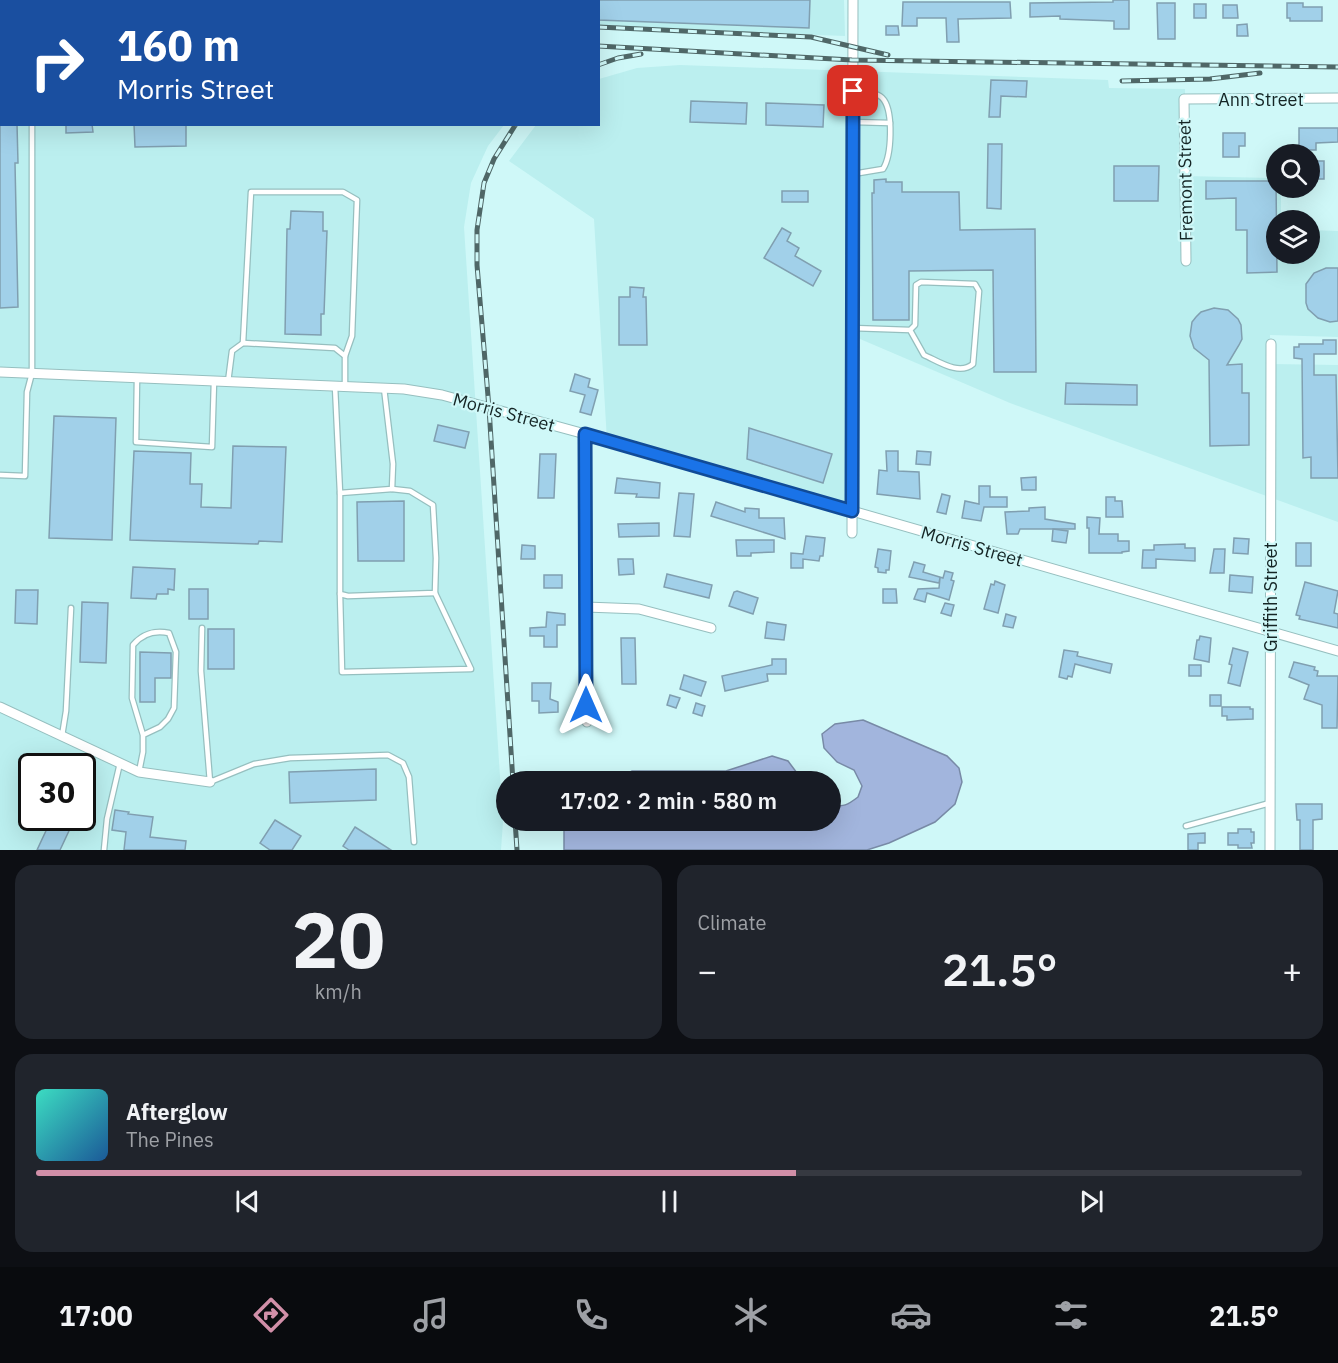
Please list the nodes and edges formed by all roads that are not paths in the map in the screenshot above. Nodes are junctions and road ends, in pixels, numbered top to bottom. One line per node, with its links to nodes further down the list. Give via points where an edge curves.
1 (853, 0): 2 (street)
2 (853, 91): 5 (street); 6 (lane, via 877,94 885,100)
3 (1338, 98): 4 (street, Ann Street)
4 (1184, 99): 9 (street, Fremont Street)
5 (853, 122): 6 (lane); 8 (street)
6 (890, 123): 8 (lane, via 887,163 883,169)
7 (32, 126): 16 (lane)
8 (853, 174): 10 (street)
9 (1186, 261)
10 (852, 328): 11 (lane); 26 (street)
11 (910, 330): 11 (lane, via 924,355 960,370 969,368 973,364 980,291 975,284 921,282 916,285 915,325)
12 (243, 343): 14 (lane, via 335,348); 14 (lane, via 251,192 343,192 357,201 352,336); 19 (lane, via 232,351)
13 (1271, 344): 34 (street, Griffith Street)
14 (345, 356): 20 (lane)
15 (0, 372): 16 (street, Morris Street)
16 (32, 374): 17 (street, Morris Street); 23 (lane, via 27,392 25,476)
17 (137, 378): 18 (street, Morris Street); 18 (lane, via 136,442 212,447)
18 (214, 381): 19 (street, Morris Street)
19 (228, 382): 20 (street, Morris Street)
20 (340, 386): 21 (street, Morris Street); 25 (lane)
21 (384, 388): 22 (street, Morris Street, via 442,395); 24 (lane)
22 (585, 434): 26 (street, Morris Street); 30 (street)
23 (0, 475)
24 (392, 489): 25 (lane); 28 (lane, via 410,491 433,505)
25 (340, 493): 29 (lane)
26 (852, 511): 27 (street); 34 (street, Morris Street)
27 (852, 533)
28 (435, 592): 29 (lane); 29 (lane, via 471,669 342,672)
29 (340, 594)
30 (586, 607): 33 (street, via 639,609); 37 (street)
31 (71, 608): 39 (lane)
32 (202, 628): 42 (lane, via 201,671)
33 (711, 628)
34 (1270, 632): 35 (street, Morris Street); 43 (street, Griffith Street)
35 (1338, 651)
36 (1, 711): 39 (street)
37 (586, 722)
38 (143, 735): 38 (lane, via 132,698 133,645 138,638 158,630 169,633 176,652 174,708 160,727); 41 (lane)
39 (62, 736): 40 (street)
40 (120, 763): 41 (street); 46 (lane)
41 (140, 772): 42 (street)
42 (210, 782): 45 (lane, via 254,764 290,758 388,755 403,763 409,777)
43 (1270, 803): 44 (lane); 47 (street, Griffith Street)
44 (1186, 826)
45 (414, 842)
46 (104, 850)
47 (1270, 850)

